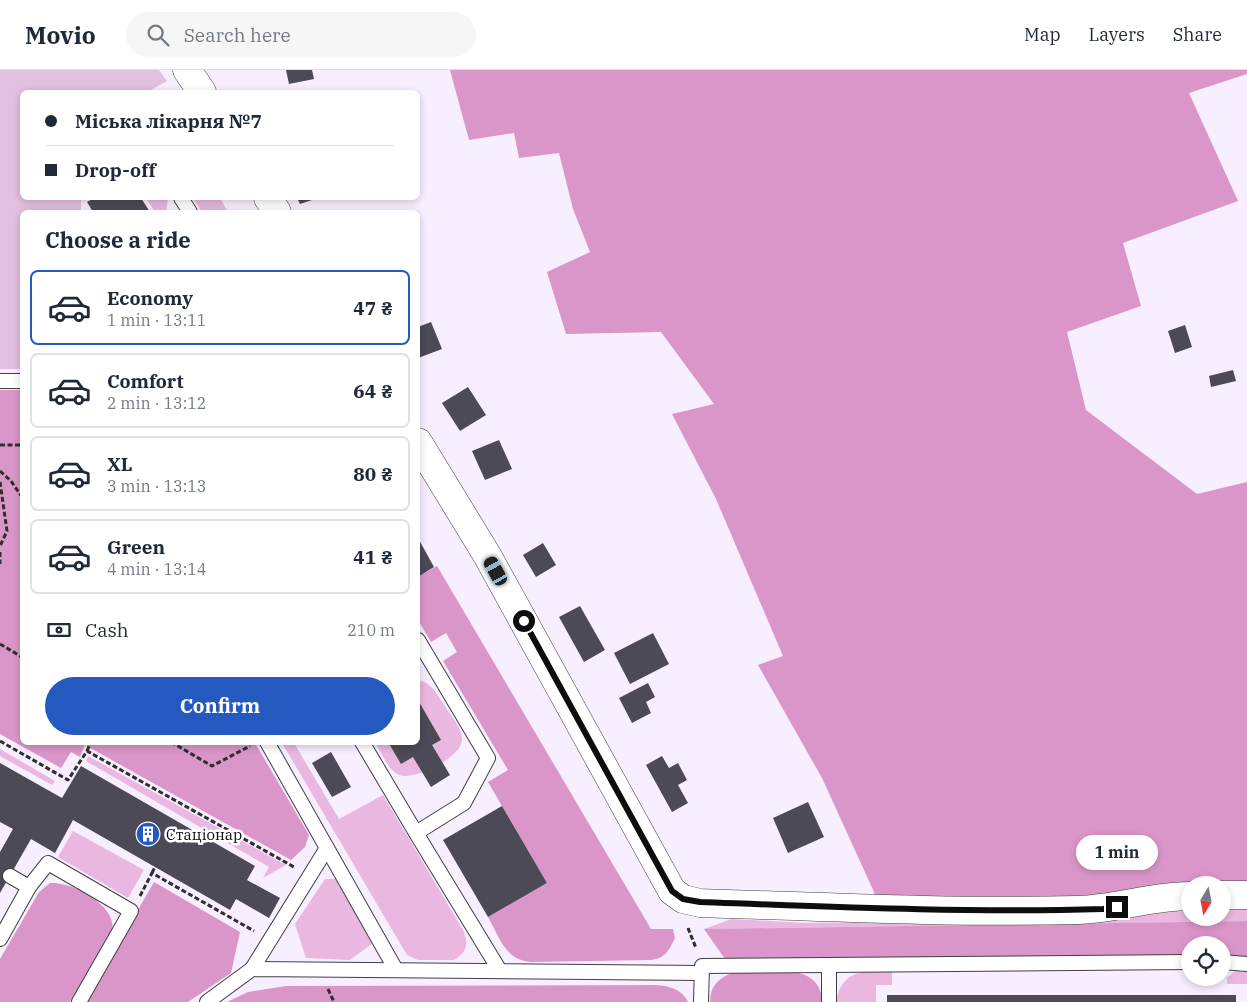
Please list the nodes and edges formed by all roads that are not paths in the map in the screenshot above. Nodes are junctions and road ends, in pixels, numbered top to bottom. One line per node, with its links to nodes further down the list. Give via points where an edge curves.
1 (187, 70): 2 (street)
2 (201, 90)
3 (0, 381): 4 (lane)
4 (20, 381)
5 (420, 445): 15 (street, via 492,563 672,891 683,899 846,908 1013,911 1103,909)
6 (420, 646): 9 (lane, via 488,758 464,803)
7 (269, 745): 10 (lane)
8 (364, 745): 9 (lane)
9 (416, 834): 23 (lane)
10 (327, 848): 21 (lane); 22 (lane)
11 (10, 876): 12 (lane)
12 (29, 887): 16 (lane); 25 (lane, via 48,863 131,911)
13 (1231, 895): 14 (street)
14 (1247, 895)
15 (1181, 896)
16 (0, 939)
17 (1181, 962): 20 (lane)
18 (1231, 963): 19 (lane)
19 (1247, 964)
20 (829, 966): 24 (lane, via 702,966); 28 (lane)
21 (252, 969): 22 (lane); 26 (lane)
22 (396, 970): 23 (lane)
23 (500, 971): 24 (lane)
24 (701, 973): 27 (lane)
25 (79, 1002)
26 (207, 1002)
27 (700, 1002)
28 (829, 1002)

